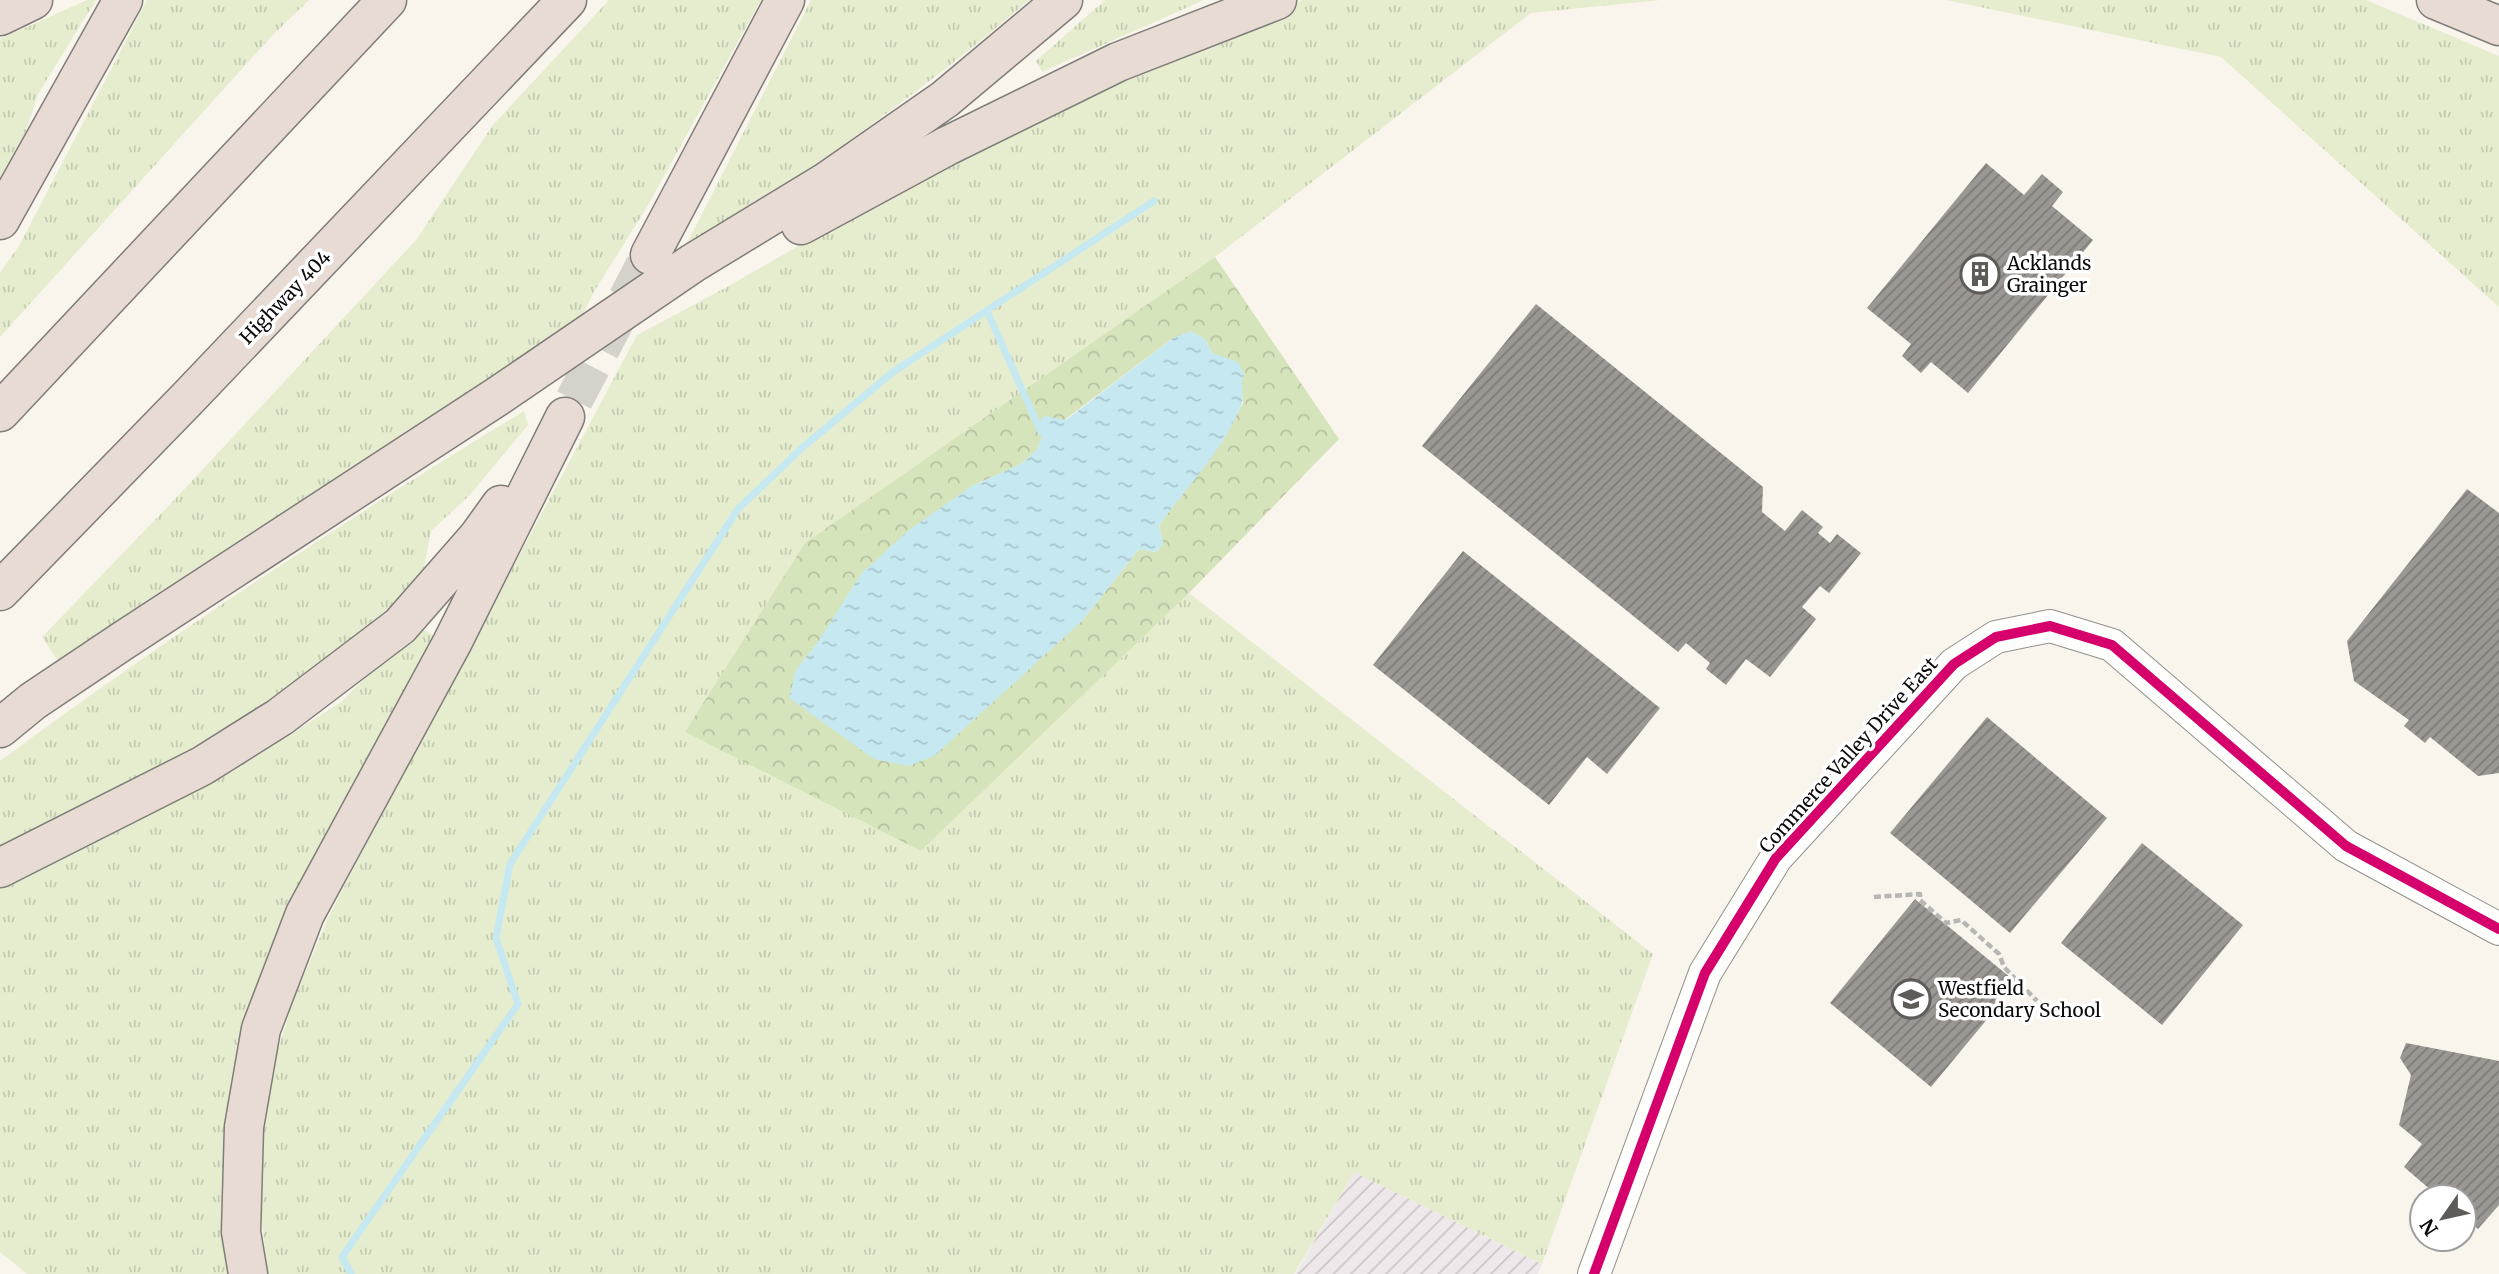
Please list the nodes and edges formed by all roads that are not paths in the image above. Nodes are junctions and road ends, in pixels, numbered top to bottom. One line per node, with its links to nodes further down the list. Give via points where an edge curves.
1 (33, 0): 9 (highway)
2 (122, 0): 11 (highway)
3 (387, 0): 14 (highway)
4 (567, 0): 15 (highway, Highway 404)
5 (785, 0): 12 (highway)
6 (1063, 0): 13 (highway, via 945,99 826,182 693,262)
7 (1277, 0): 13 (highway, via 1118,62 947,146)
8 (2436, 0): 10 (highway)
9 (0, 16)
10 (2499, 26)
11 (0, 220)
12 (650, 256)
13 (498, 397): 16 (highway, via 124,640)
14 (0, 412)
15 (0, 591)
16 (0, 728)
17 (0, 867): 19 (highway, via 202,766 280,717 400,626 478,537 569,408 452,643 305,914 261,1029 244,1127 241,1232)
18 (2499, 929): 20 (street, Commerce Valley Drive East, via 2346,846 2112,645 2050,626 1996,637 1954,664 1776,858 1705,973)
19 (248, 1274)
20 (1594, 1274)

